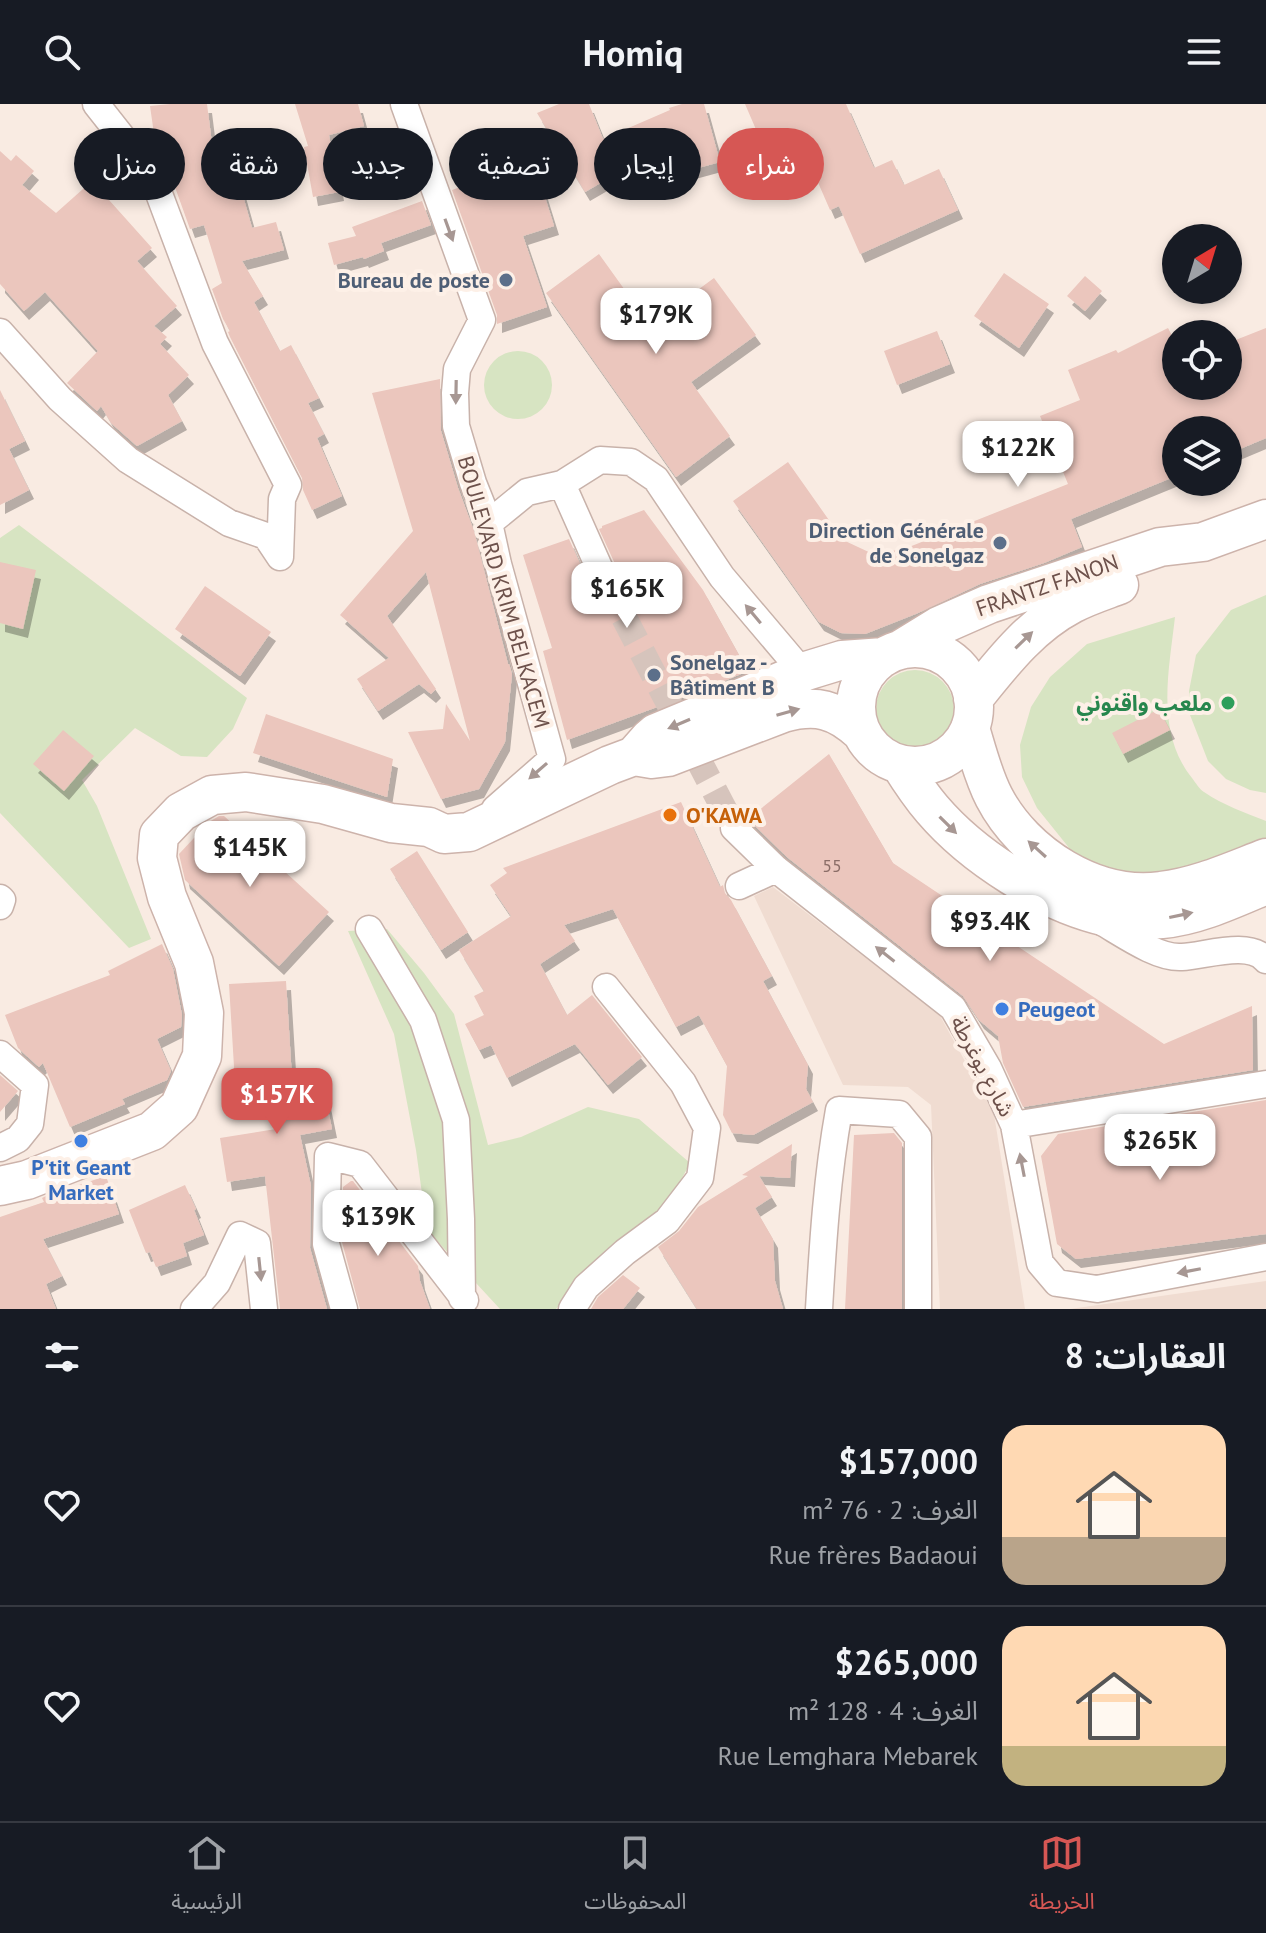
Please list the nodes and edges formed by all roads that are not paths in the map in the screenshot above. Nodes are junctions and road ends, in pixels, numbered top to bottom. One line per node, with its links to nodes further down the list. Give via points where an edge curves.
1 (96, 104): 3 (street, via 152,175 215,343 288,485 282,499 280,557 266,536 229,523 128,460 60,399)
2 (404, 104): 6 (street, BOULEVARD KRIM BELKACEM, one-way to 6, via 482,320 457,369 456,426)
3 (0, 332)
4 (562, 484): 6 (street, via 527,492); 8 (street); 10 (street, one-way to 4, via 722,577 656,479 631,462 600,460)
5 (1266, 519): 7 (main road, FRANTZ FANON)
6 (489, 523): 16 (street, BOULEVARD KRIM BELKACEM, one-way to 16, via 552,759)
7 (1203, 542): 9 (main road, FRANTZ FANON, via 1160,547 989,604); 11 (main road, FRANTZ FANON, one-way to 7, via 1021,641 1052,616 1165,566)
8 (606, 583)
9 (892, 653): 10 (main road); 11 (main road, via 916,648 947,658 969,683); 12 (main road, via 873,666 858,690)
10 (806, 671): 13 (main road, one-way to 13, via 656,733)
11 (972, 714): 14 (main road, via 962,743 949,755 918,766); 17 (main road, one-way to 11, via 1160,892 1131,893 1074,875 1042,855 995,799 982,767)
12 (861, 732): 13 (main road, one-way to 12, via 668,757 800,708 835,713); 14 (main road, via 877,753)
13 (634, 756): 16 (main road)
14 (900, 764): 23 (main road, one-way to 23, via 933,810 966,843 1006,872)
15 (734, 828): 18 (street, شارع يوغرطة)
16 (469, 832): 31 (main road, via 444,834 323,804 246,792 212,795 181,812 159,835 157,858 194,963 204,1013 202,1056 179,1107 152,1131)
17 (1266, 858)
18 (776, 869): 20 (street); 29 (street, شارع يوغرطة, one-way to 18, via 953,1008)
19 (1266, 885): 23 (main road, one-way to 19, via 1108,917 1165,919)
20 (739, 886)
21 (0, 898): 22 (street)
22 (0, 906)
23 (1075, 907): 25 (street, via 1163,955 1242,950)
24 (369, 929): 33 (street, via 423,1020 456,1120)
25 (1266, 960)
26 (606, 987): 37 (street, via 683,1083 707,1128 700,1178 667,1221 586,1287)
27 (0, 1054): 30 (street, via 35,1085 30,1124 18,1139)
28 (1266, 1084): 29 (street)
29 (1014, 1125): 32 (street, شارع يوغرطة, one-way to 29, via 1097,1289 1057,1283 1040,1263)
30 (0, 1148)
31 (0, 1186)
32 (1266, 1257)
33 (468, 1303): 36 (street, via 360,1164 328,1156 326,1244)
34 (194, 1309): 35 (street, one-way to 35, via 217,1283 240,1235 257,1243)
35 (264, 1309)
36 (344, 1309)
37 (572, 1309)
38 (819, 1309): 39 (street, via 829,1163 839,1110 899,1114 918,1137)
39 (918, 1309)

